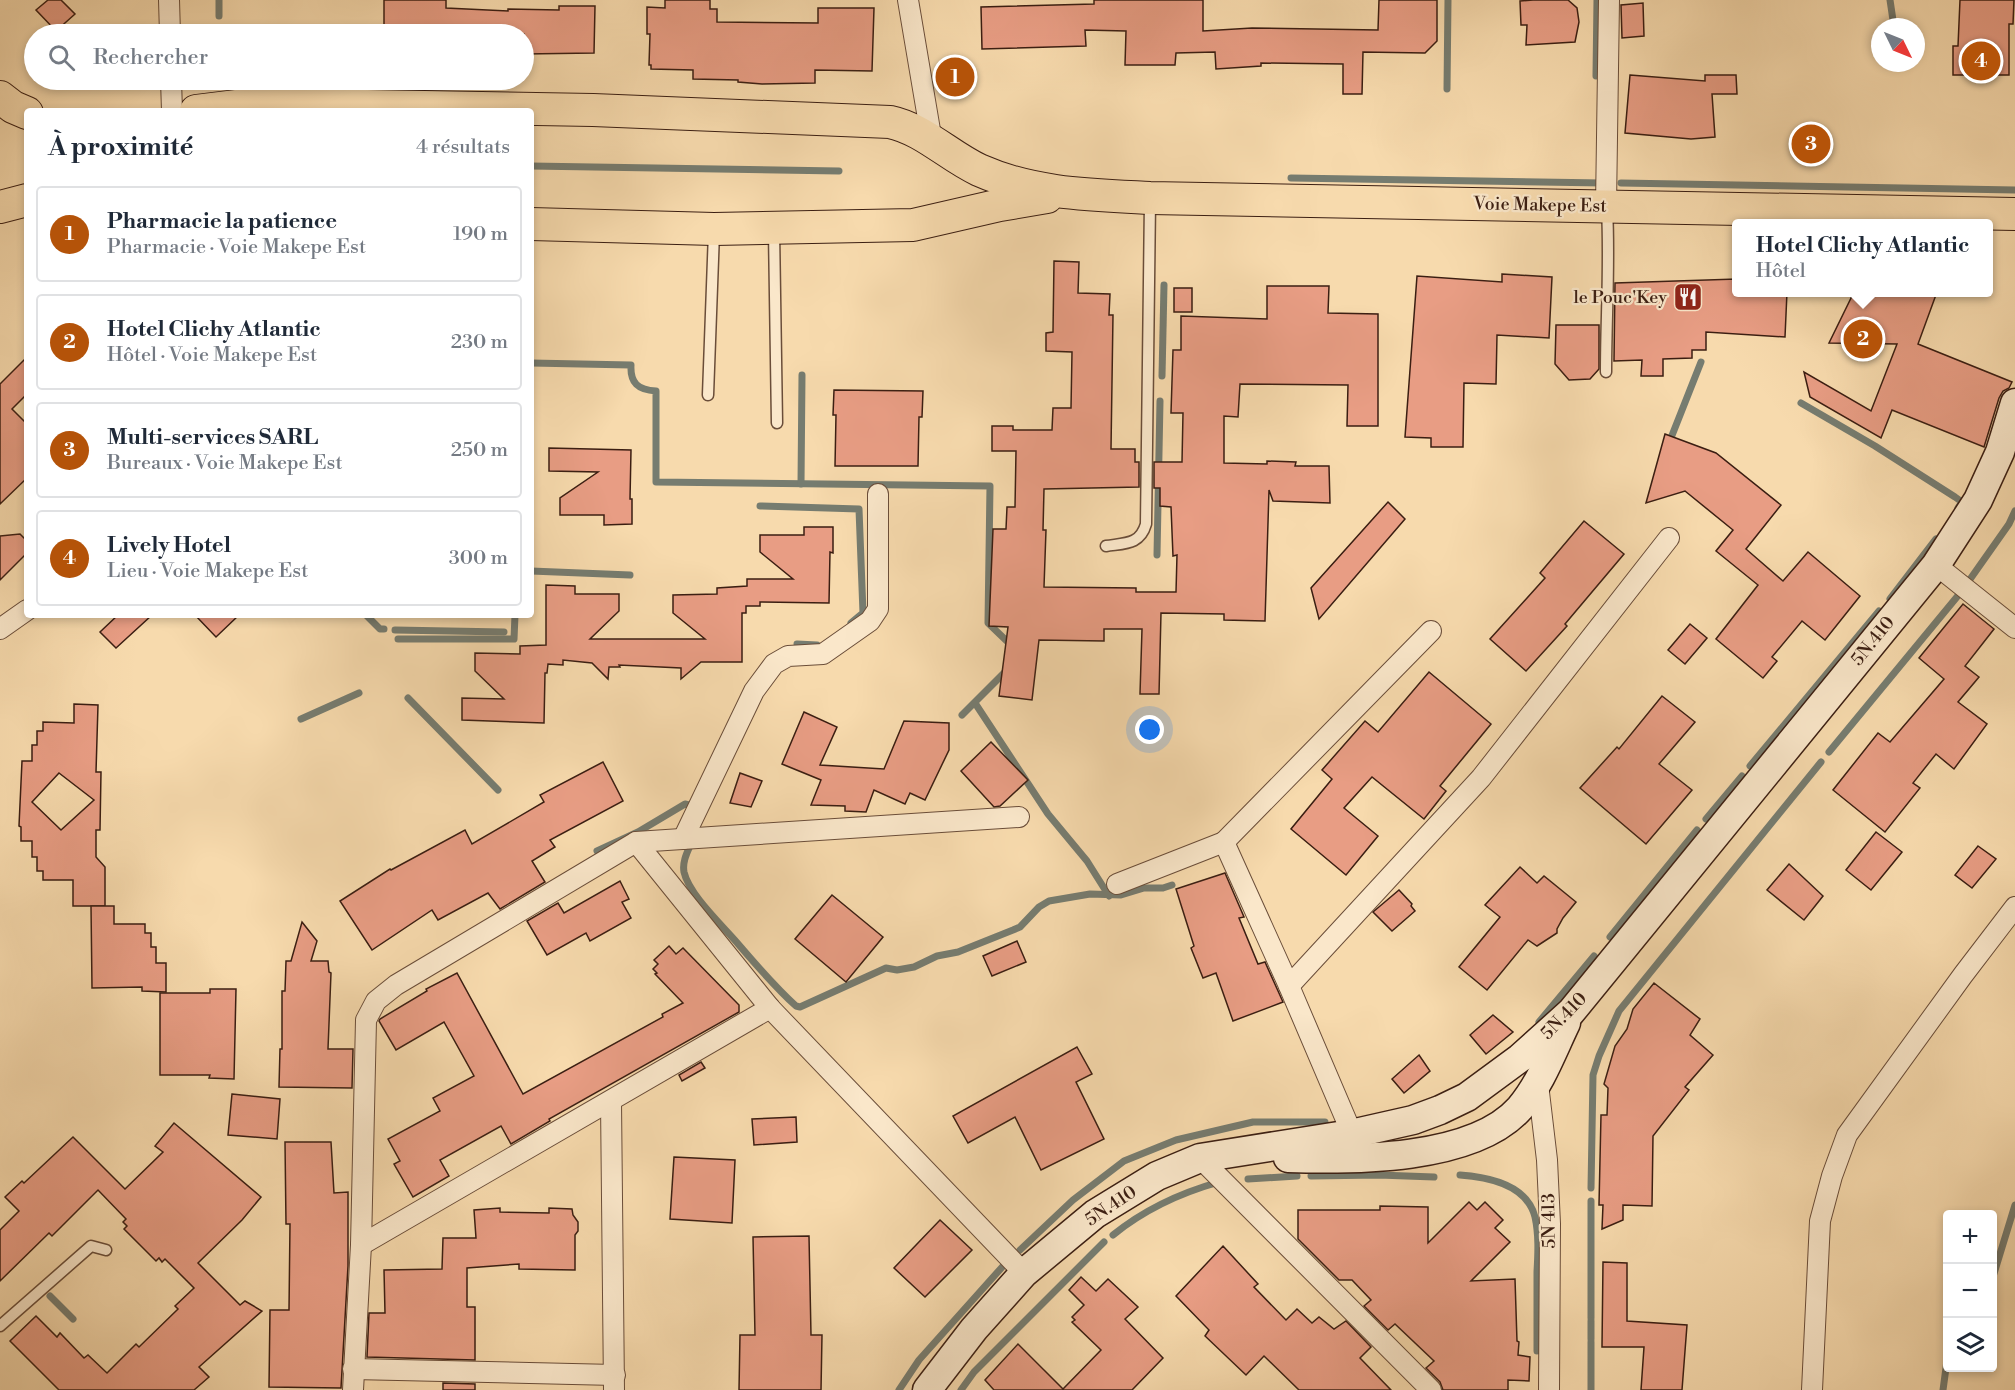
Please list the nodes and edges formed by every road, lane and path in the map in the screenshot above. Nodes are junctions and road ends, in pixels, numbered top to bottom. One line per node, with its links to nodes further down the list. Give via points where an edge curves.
1 (169, 0): 4 (street)
2 (908, 0): 12 (street)
3 (1609, 0): 16 (street)
4 (170, 24)
5 (171, 90): 7 (street)
6 (0, 97): 11 (main road)
7 (172, 108)
8 (225, 108): 9 (main road, via 264,104)
9 (483, 108)
10 (534, 109): 12 (main road, via 867,121 899,124)
11 (24, 112)
12 (932, 142): 13 (main road, via 1007,181)
13 (1065, 194): 14 (main road, Voie Makepe Est); 20 (main road, via 913,225)
14 (1150, 198): 16 (main road, Voie Makepe Est); 28 (lane, via 1146,524 1135,541)
15 (24, 201): 17 (main road)
16 (1606, 206): 18 (main road, Voie Makepe Est); 22 (lane, via 1610,255 1606,278)
17 (0, 207)
18 (2015, 214)
19 (534, 224): 21 (main road)
20 (774, 228): 21 (main road); 25 (lane)
21 (714, 229): 23 (lane)
22 (1606, 372)
23 (708, 395)
24 (2015, 404): 29 (street, 5N.410, via 2000,452 1978,500)
25 (777, 423)
26 (878, 494): 35 (street, via 878,609 870,621 823,654 788,656 774,664 754,691)
27 (1669, 538): 40 (street, via 1481,778)
28 (1106, 546)
29 (1936, 565): 31 (street); 42 (street, 5N.410)
30 (24, 612): 32 (street)
31 (2015, 628)
32 (0, 629)
33 (1431, 631): 37 (street)
34 (1019, 817): 35 (street)
35 (683, 839): 36 (street)
36 (636, 842): 41 (street); 48 (street, via 396,985 376,1001 366,1020)
37 (1224, 842): 38 (street); 40 (street)
38 (1117, 884)
39 (2015, 907): 58 (street, via 1848,1135 1820,1221)
40 (1289, 986): 46 (street)
41 (770, 1008): 45 (street); 50 (street)
42 (1571, 1012): 43 (street, 5N.410); 44 (street)
43 (1520, 1058): 44 (street, 5N 413); 46 (street, 5N.410, via 1467,1097)
44 (1538, 1084): 46 (street, via 1518,1109 1492,1129 1457,1144 1412,1154); 57 (street, 5N 413, via 1550,1224)
45 (611, 1102): 48 (street); 53 (street)
46 (1357, 1145): 47 (street, 5N.410)
47 (1211, 1156): 50 (street, 5N.410, via 1157,1176 1095,1214); 56 (street)
48 (361, 1245): 52 (street)
49 (106, 1250): 51 (lane, via 91,1246)
50 (1024, 1273): 55 (street, 5N.410)
51 (0, 1326)
52 (353, 1370): 53 (street); 54 (street)
53 (615, 1383)
54 (353, 1390)
55 (927, 1390)
56 (1431, 1390)
57 (1549, 1390)
58 (1812, 1390)

